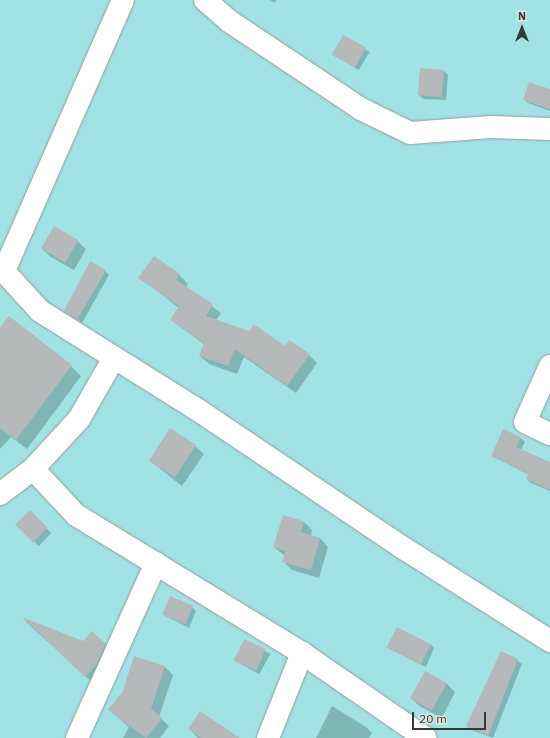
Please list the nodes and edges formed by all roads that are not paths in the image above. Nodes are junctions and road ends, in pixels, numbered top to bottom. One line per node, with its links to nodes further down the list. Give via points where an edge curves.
1 (122, 0): 4 (street)
2 (205, 0): 3 (street, via 229,21 361,109 410,133 491,127)
3 (550, 129)
4 (2, 269): 5 (street, via 40,312)
5 (114, 358): 8 (street, via 79,419); 11 (street)
6 (550, 366): 7 (street, via 525,422)
7 (550, 434)
8 (33, 469): 9 (street); 10 (street, via 76,515)
9 (0, 494)
10 (156, 563): 12 (street); 13 (street)
11 (550, 641)
12 (302, 653): 14 (street); 15 (street)
13 (77, 738)
14 (268, 738)
15 (425, 738)

